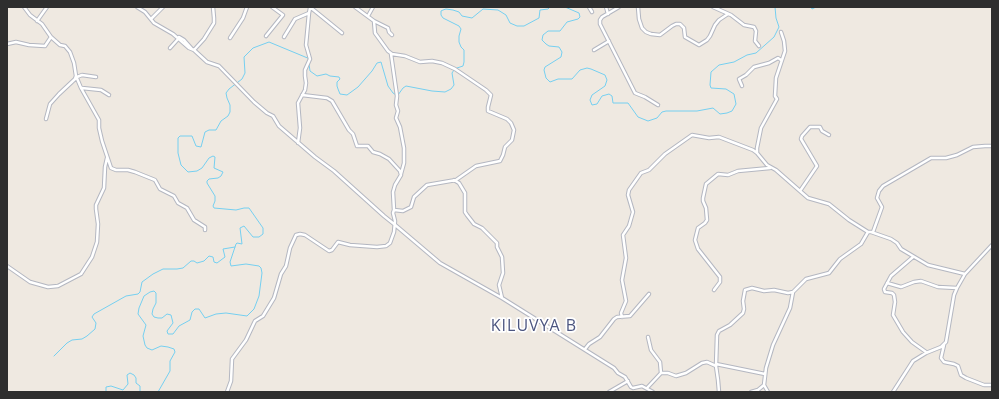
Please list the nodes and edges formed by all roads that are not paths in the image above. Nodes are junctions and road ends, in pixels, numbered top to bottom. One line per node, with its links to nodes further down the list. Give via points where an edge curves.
1 (24, 7): 22 (street)
2 (47, 7): 22 (street)
3 (137, 7): 21 (street)
4 (163, 7): 21 (street)
5 (213, 7): 36 (street, via 214,23 204,39)
6 (246, 7): 30 (street, via 243,18)
7 (272, 7): 27 (street, via 283,15)
8 (310, 7): 17 (street); 25 (street)
9 (355, 7): 20 (street)
10 (373, 7): 20 (street)
11 (589, 7): 16 (street)
12 (606, 7): 18 (street)
13 (619, 7): 18 (street)
14 (638, 7): 19 (street, via 639,19 646,32 660,34 680,24 684,28 685,37 698,45 707,40 715,24)
15 (712, 7): 19 (street)
16 (592, 12)
17 (309, 13): 31 (street, via 295,19); 45 (street, via 306,45 310,59 305,67 306,84)
18 (608, 14): 32 (street, via 602,17 600,22)
19 (728, 14): 34 (street, via 744,25 754,28 755,40)
20 (368, 16): 23 (street)
21 (150, 19): 29 (street)
22 (37, 21): 28 (street)
23 (374, 21): 26 (street, via 388,28); 38 (street, via 375,33)
24 (781, 32): 39 (street, via 785,51)
25 (342, 33)
26 (392, 35)
27 (266, 36)
28 (51, 37): 33 (street, via 45,46 16,42); 40 (street, via 68,50 74,63)
29 (178, 38): 35 (street); 36 (street)
30 (230, 38)
31 (284, 38)
32 (609, 41): 37 (street); 46 (street, via 635,93)
33 (7, 44)
34 (759, 46)
35 (170, 48)
36 (193, 49): 49 (street, via 207,63 223,70 260,107 274,116 279,126)
37 (594, 50)
38 (391, 53): 54 (street, via 397,96 396,118 404,148); 55 (street, via 420,62 442,63 455,69 490,94 488,111 507,119 513,125 512,140 505,147 500,161 476,166)
39 (781, 61): 42 (street, via 778,58 754,68 739,79); 51 (street, via 774,96 777,98 761,128)
40 (76, 77): 41 (street); 43 (street); 47 (street, via 50,104)
41 (96, 77)
42 (742, 86)
43 (81, 88): 44 (street, via 101,90); 52 (street, via 99,118 99,128)
44 (109, 94)
45 (302, 95): 49 (street, via 298,103); 54 (street, via 332,101 353,134 357,146 368,146 373,152 387,157)
46 (658, 105)
47 (46, 119)
48 (828, 135): 56 (street, via 820,127 810,127 802,136 801,139 817,166)
49 (298, 143): 58 (street)
50 (992, 146): 61 (street, via 973,147 957,155 929,159 883,186 878,191 877,198 882,207)
51 (757, 153): 53 (street); 72 (street, via 731,140 694,135 665,154 649,170 640,173 628,193 633,212 623,235 626,258 622,280 626,301)
52 (108, 158): 59 (street, via 113,169 128,170 155,180 160,189 174,196 178,203 187,208 194,220 205,226); 64 (street, via 104,188 96,205 97,242 92,257 81,274 58,286 48,287 30,282)
53 (770, 168): 56 (street, via 776,170); 68 (street, via 738,171 728,175 718,174 706,184 702,198 707,220 698,228 695,240 698,249 720,277 720,282)
54 (401, 174): 57 (street, via 393,190)
55 (454, 180): 57 (street, via 424,187 412,199 411,207); 71 (street, via 465,193 465,212 474,224 496,242 500,251 503,270 499,287)
56 (800, 191): 60 (street, via 808,198 829,204)
57 (394, 210): 58 (street)
58 (394, 223): 71 (street, via 440,263); 84 (street, via 390,243 383,247 338,242 329,251 305,235 296,235 274,298 263,316 255,321 232,360 231,381)
59 (205, 230)
60 (868, 232): 61 (street); 69 (street, via 861,244 840,259 829,273 806,279)
61 (872, 232): 63 (street, via 895,241)
62 (992, 245): 65 (street)
63 (913, 257): 65 (street, via 928,265); 66 (street, via 891,276)
64 (7, 266)
65 (965, 274): 67 (street)
66 (887, 283): 67 (street, via 900,287 921,281 938,287); 76 (street, via 884,290 894,296 893,313 897,322 906,337)
67 (957, 288): 74 (street)
68 (714, 290)
69 (793, 292): 77 (street, via 752,288 745,290 743,313 717,335); 79 (street, via 790,308 771,349)
70 (649, 294): 72 (street, via 630,316)
71 (502, 298): 75 (street)
72 (622, 317): 75 (street, via 616,317 600,337)
73 (648, 337): 78 (street, via 651,350 660,362)
74 (944, 345): 76 (street); 81 (street, via 941,358 944,362 958,366 966,378 984,385)
75 (585, 349): 80 (street, via 614,368)
76 (926, 352): 90 (street, via 910,364)
77 (716, 365): 78 (street, via 702,363 676,376); 79 (street); 87 (street)
78 (661, 373): 83 (street)
79 (765, 374): 82 (street)
80 (628, 381): 83 (street, via 633,388 640,385); 85 (street)
81 (992, 384)
82 (764, 385): 88 (street); 89 (street)
83 (647, 388): 86 (street)
84 (227, 392)
85 (609, 392)
86 (653, 392)
87 (719, 392)
88 (751, 392)
89 (768, 392)
90 (893, 392)

